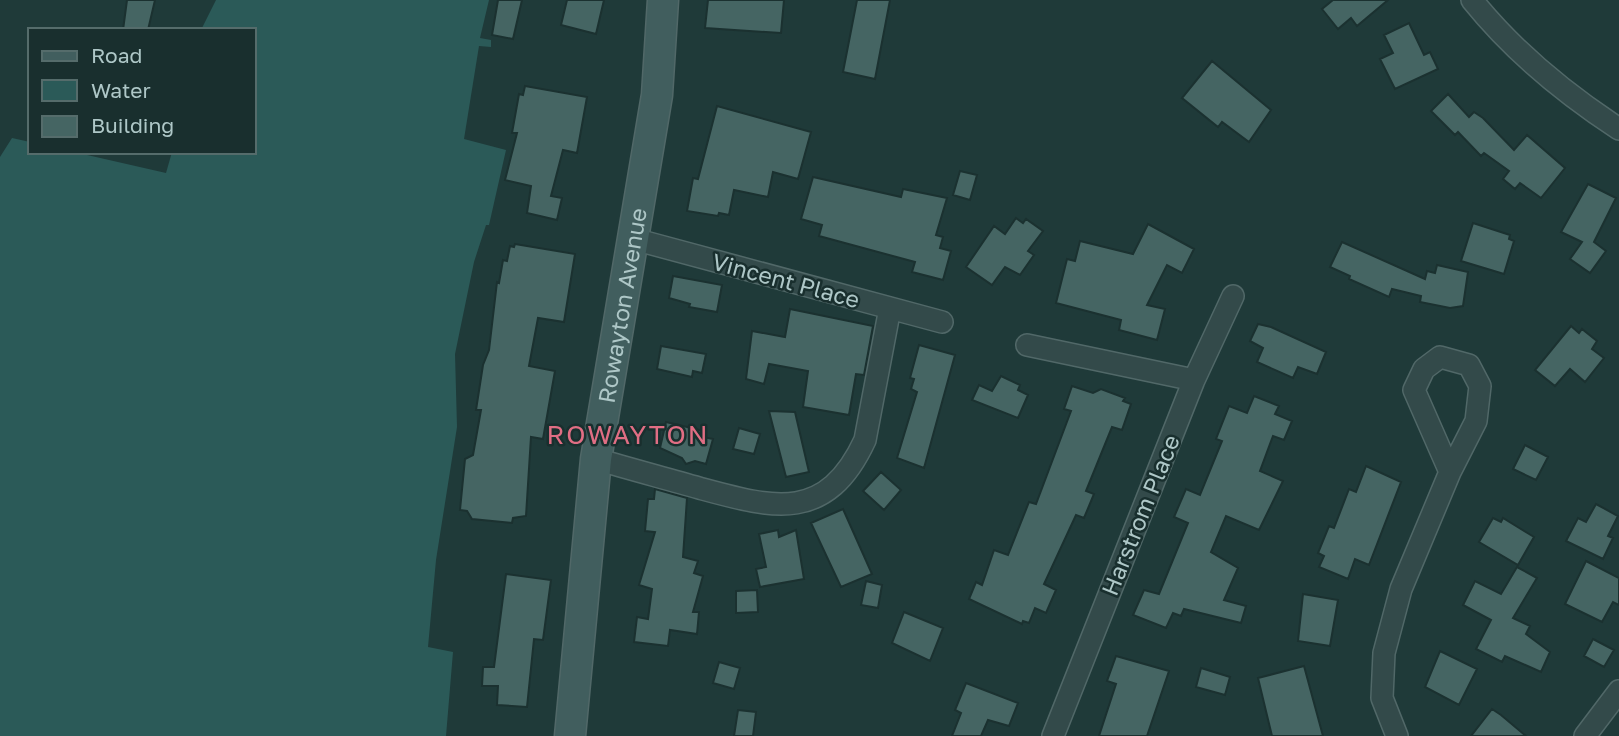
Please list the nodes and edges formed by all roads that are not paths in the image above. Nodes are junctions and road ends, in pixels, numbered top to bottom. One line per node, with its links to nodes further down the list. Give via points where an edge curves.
1 (663, 0): 4 (main road, Rowayton Avenue, via 660,72)
2 (1472, 0): 3 (street, via 1532,63)
3 (1619, 129)
4 (630, 238): 6 (street, Vincent Place); 10 (main road, Rowayton Avenue)
5 (1233, 296): 9 (street, Harstrom Place)
6 (890, 308): 7 (street, Vincent Place); 10 (street, via 865,440 843,476 815,496 789,505 754,503)
7 (942, 322)
8 (1027, 345): 9 (street)
9 (1194, 380): 14 (street, Harstrom Place)
10 (596, 459): 13 (main road, Rowayton Avenue)
11 (1450, 472): 11 (street, via 1476,421 1480,386 1469,365 1440,357 1424,369 1414,390); 15 (street, via 1401,589 1384,653 1382,698)
12 (1619, 691): 16 (street)
13 (570, 736)
14 (1053, 736)
15 (1397, 736)
16 (1585, 736)

